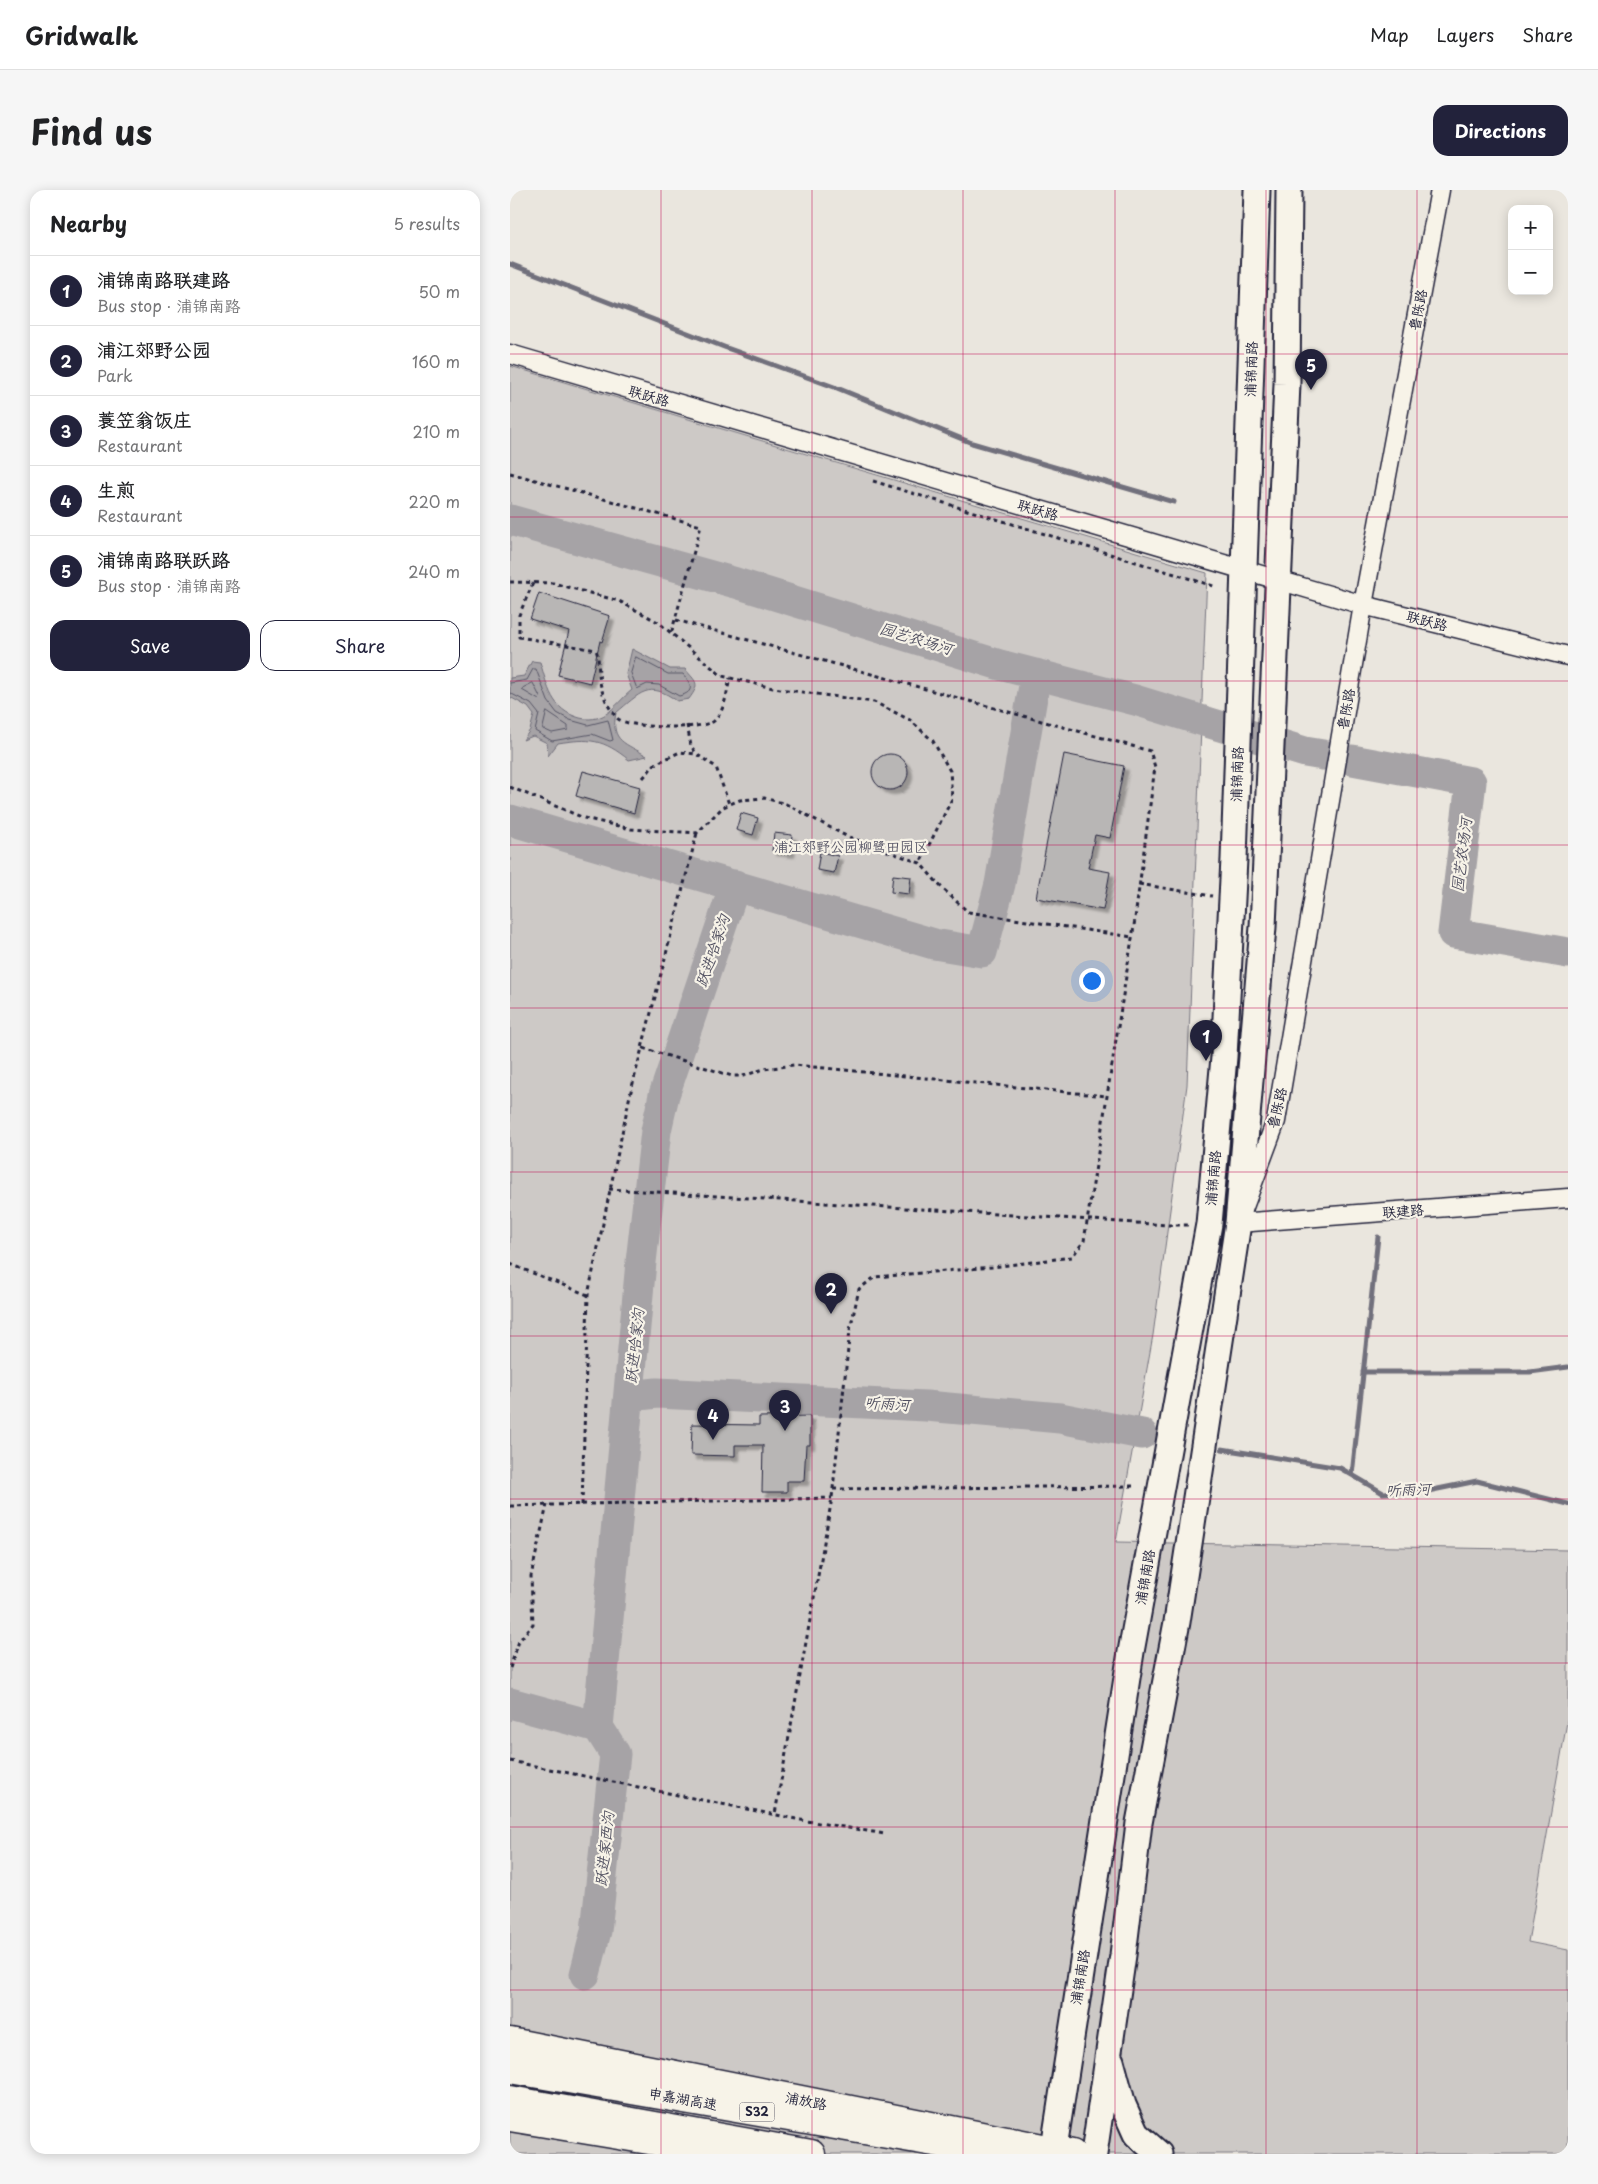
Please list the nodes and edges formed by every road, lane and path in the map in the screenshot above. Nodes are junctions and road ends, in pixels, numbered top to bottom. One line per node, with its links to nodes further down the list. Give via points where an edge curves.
1 (1257, 190): 6 (main road, 浦锦南路)
2 (1289, 190): 7 (main road, 浦锦南路, via 1287,384)
3 (1440, 190): 10 (street, 鲁陈路)
4 (510, 354): 6 (street, 联跃路)
5 (510, 473): 11 (path, via 701,526)
6 (1243, 570): 7 (street, 联跃路); 23 (main road, 浦锦南路)
7 (1278, 580): 10 (street, 联跃路); 30 (main road, 浦锦南路, via 1263,927)
8 (510, 582): 9 (path)
9 (533, 583): 12 (path, via 553,583 620,601 658,622); 15 (path, via 519,615 518,637 596,650 601,691 619,720 662,727)
10 (1363, 605): 13 (street, 联跃路); 30 (street, 鲁陈路, via 1276,1121)
11 (676, 620): 12 (path); 22 (path, via 1150,751 1155,767)
12 (671, 634): 14 (path, via 722,676)
13 (1568, 656)
14 (730, 678): 15 (path, via 723,707 714,721 704,726); 21 (path, via 773,688 874,702 910,720 933,741 950,771 952,799)
15 (687, 725): 16 (path)
16 (696, 754): 17 (path, via 680,752 654,764); 19 (path, via 716,767)
17 (643, 778)
18 (510, 787): 20 (path, via 584,818 631,829)
19 (728, 804): 20 (path); 21 (path, via 764,798 786,804 846,836)
20 (696, 833): 25 (path)
21 (920, 863): 24 (path, via 968,912)
22 (1139, 884): 23 (path); 24 (path)
23 (1232, 899): 31 (main road, 浦锦南路, via 1224,1056)
24 (1132, 937): 26 (path)
25 (642, 1048): 26 (path, via 732,1076 794,1065); 27 (path)
26 (1107, 1096): 29 (path)
27 (609, 1189): 29 (path); 33 (path)
28 (1568, 1198): 30 (street, 联建路)
29 (1088, 1219): 31 (path, via 1168,1225); 35 (path, via 1084,1241 1072,1257 875,1277 859,1289 850,1330)
30 (1238, 1223): 45 (main road, 浦锦南路, via 1177,1622 1139,1823)
31 (1209, 1224): 49 (main road, 浦锦南路, via 1131,1652)
32 (510, 1264): 33 (path)
33 (588, 1295): 38 (path)
34 (1135, 1486): 35 (path)
35 (833, 1488): 36 (path)
36 (832, 1498): 38 (path); 42 (path)
37 (547, 1505): 38 (path); 39 (path); 40 (path, via 531,1576 533,1624 519,1642)
38 (582, 1505)
39 (510, 1506)
40 (510, 1668)
41 (510, 1761): 42 (path)
42 (775, 1814): 43 (path)
43 (885, 1834)
44 (510, 2042): 49 (main road, 浦放路)
45 (1109, 2047): 53 (main road, 浦锦南路); 54 (main road, via 1122,2105 1136,2134)
46 (510, 2069): 52 (main road, 申嘉湖高速 / S32)
47 (510, 2100): 51 (main road, S32)
48 (510, 2118): 50 (main road)
49 (1060, 2153)
50 (734, 2154)
51 (811, 2154)
52 (1004, 2154)
53 (1094, 2154)
54 (1159, 2154)

